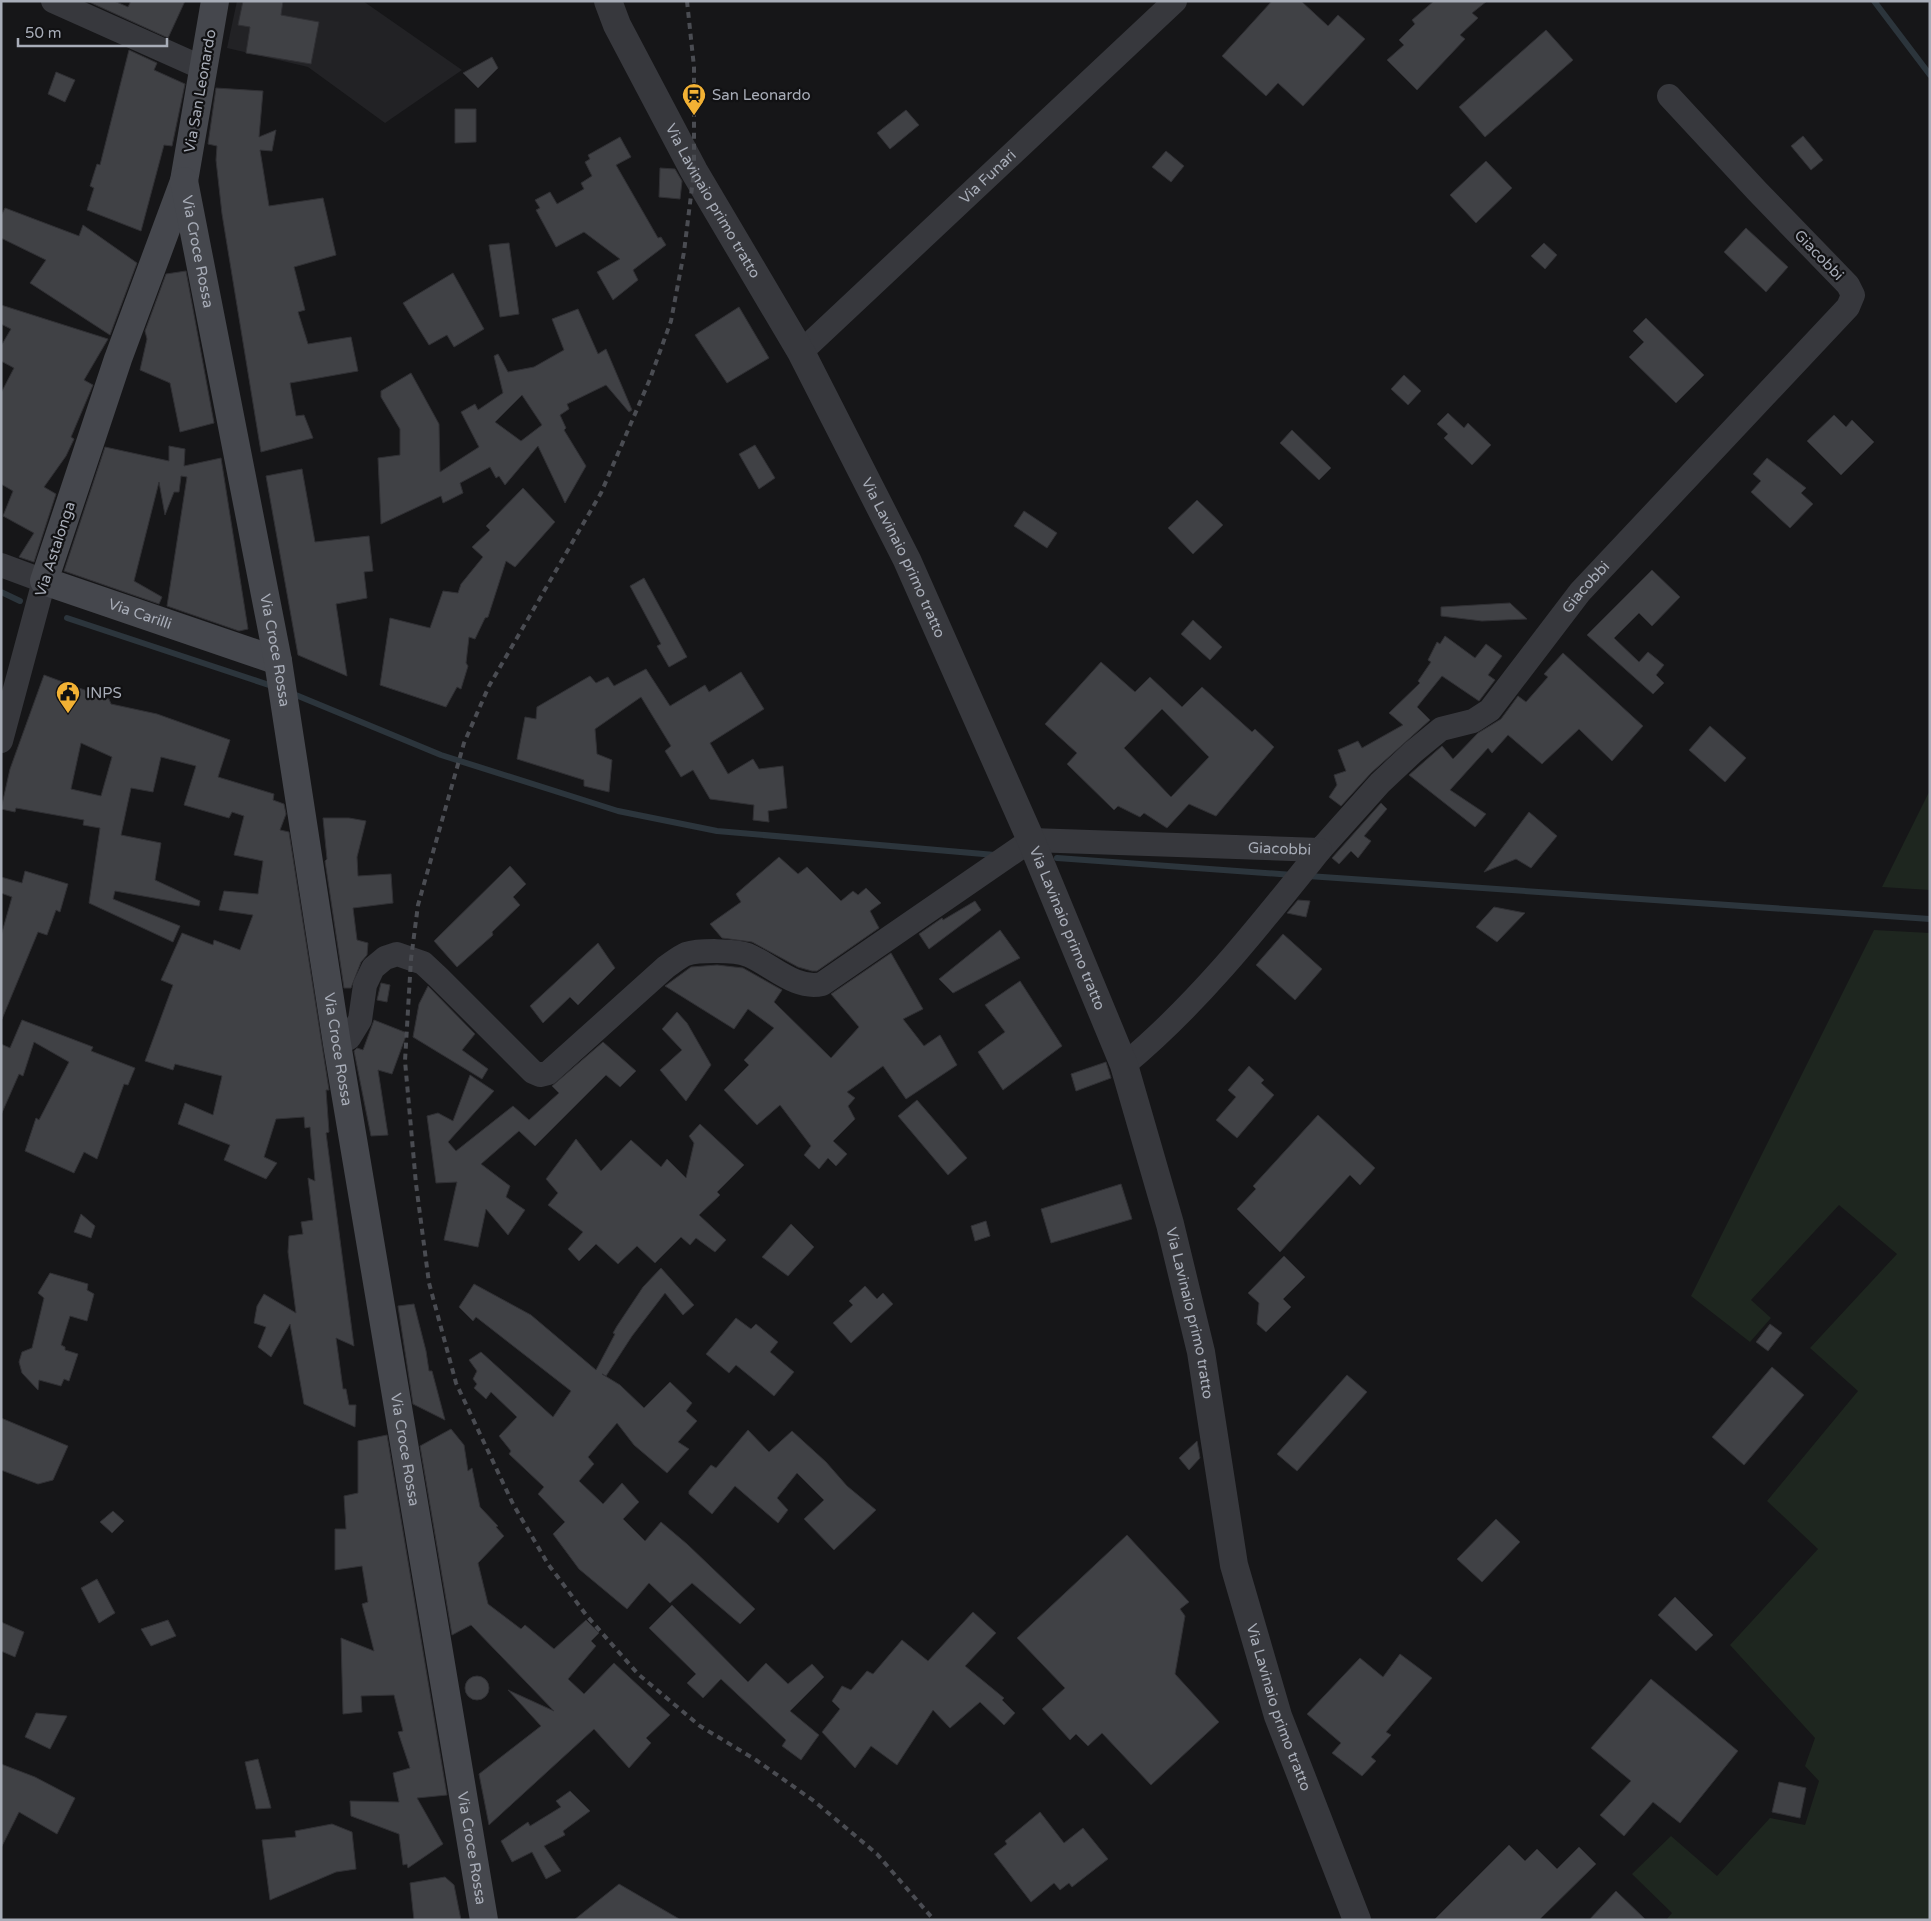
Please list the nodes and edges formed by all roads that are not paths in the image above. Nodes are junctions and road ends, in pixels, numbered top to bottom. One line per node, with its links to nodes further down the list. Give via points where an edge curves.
1 (53, 1): 5 (street)
2 (215, 1): 5 (main road, Via San Leonardo)
3 (608, 1): 8 (street, Via Lavinaio primo tratto, via 694,171)
4 (1174, 1): 8 (street, Via Funari)
5 (205, 69): 7 (main road, Via San Leonardo)
6 (1669, 96): 14 (street, Giacobbi, via 1848,284 1853,295 1848,307 1580,592 1490,710 1473,721 1441,729 1413,752)
7 (184, 181): 10 (main road, Via Astalonga, via 118,359); 11 (main road, Via Croce Rossa)
8 (801, 352): 13 (street, Via Lavinaio primo tratto, via 907,560)
9 (1, 565): 10 (street, Via Carilli)
10 (44, 581): 11 (main road, Via Carilli); 12 (street, Via Astalonga)
11 (278, 666): 15 (main road, Via Croce Rossa)
12 (1, 741)
13 (1031, 840): 14 (street, Giacobbi); 15 (street, via 822,984 799,984 746,954 705,951 685,955 666,967 548,1073 540,1075 533,1072 423,963 397,954 385,958 373,968 365,985 360,1020 349,1038); 16 (street, Via Lavinaio primo tratto)
14 (1314, 857): 16 (street, via 1238,951 1151,1043)
15 (336, 1044): 17 (main road, Via Croce Rossa)
16 (1124, 1065): 18 (street, Via Lavinaio primo tratto, via 1170,1224 1201,1352 1234,1565 1278,1716)
17 (484, 1920)
18 (1357, 1920)

